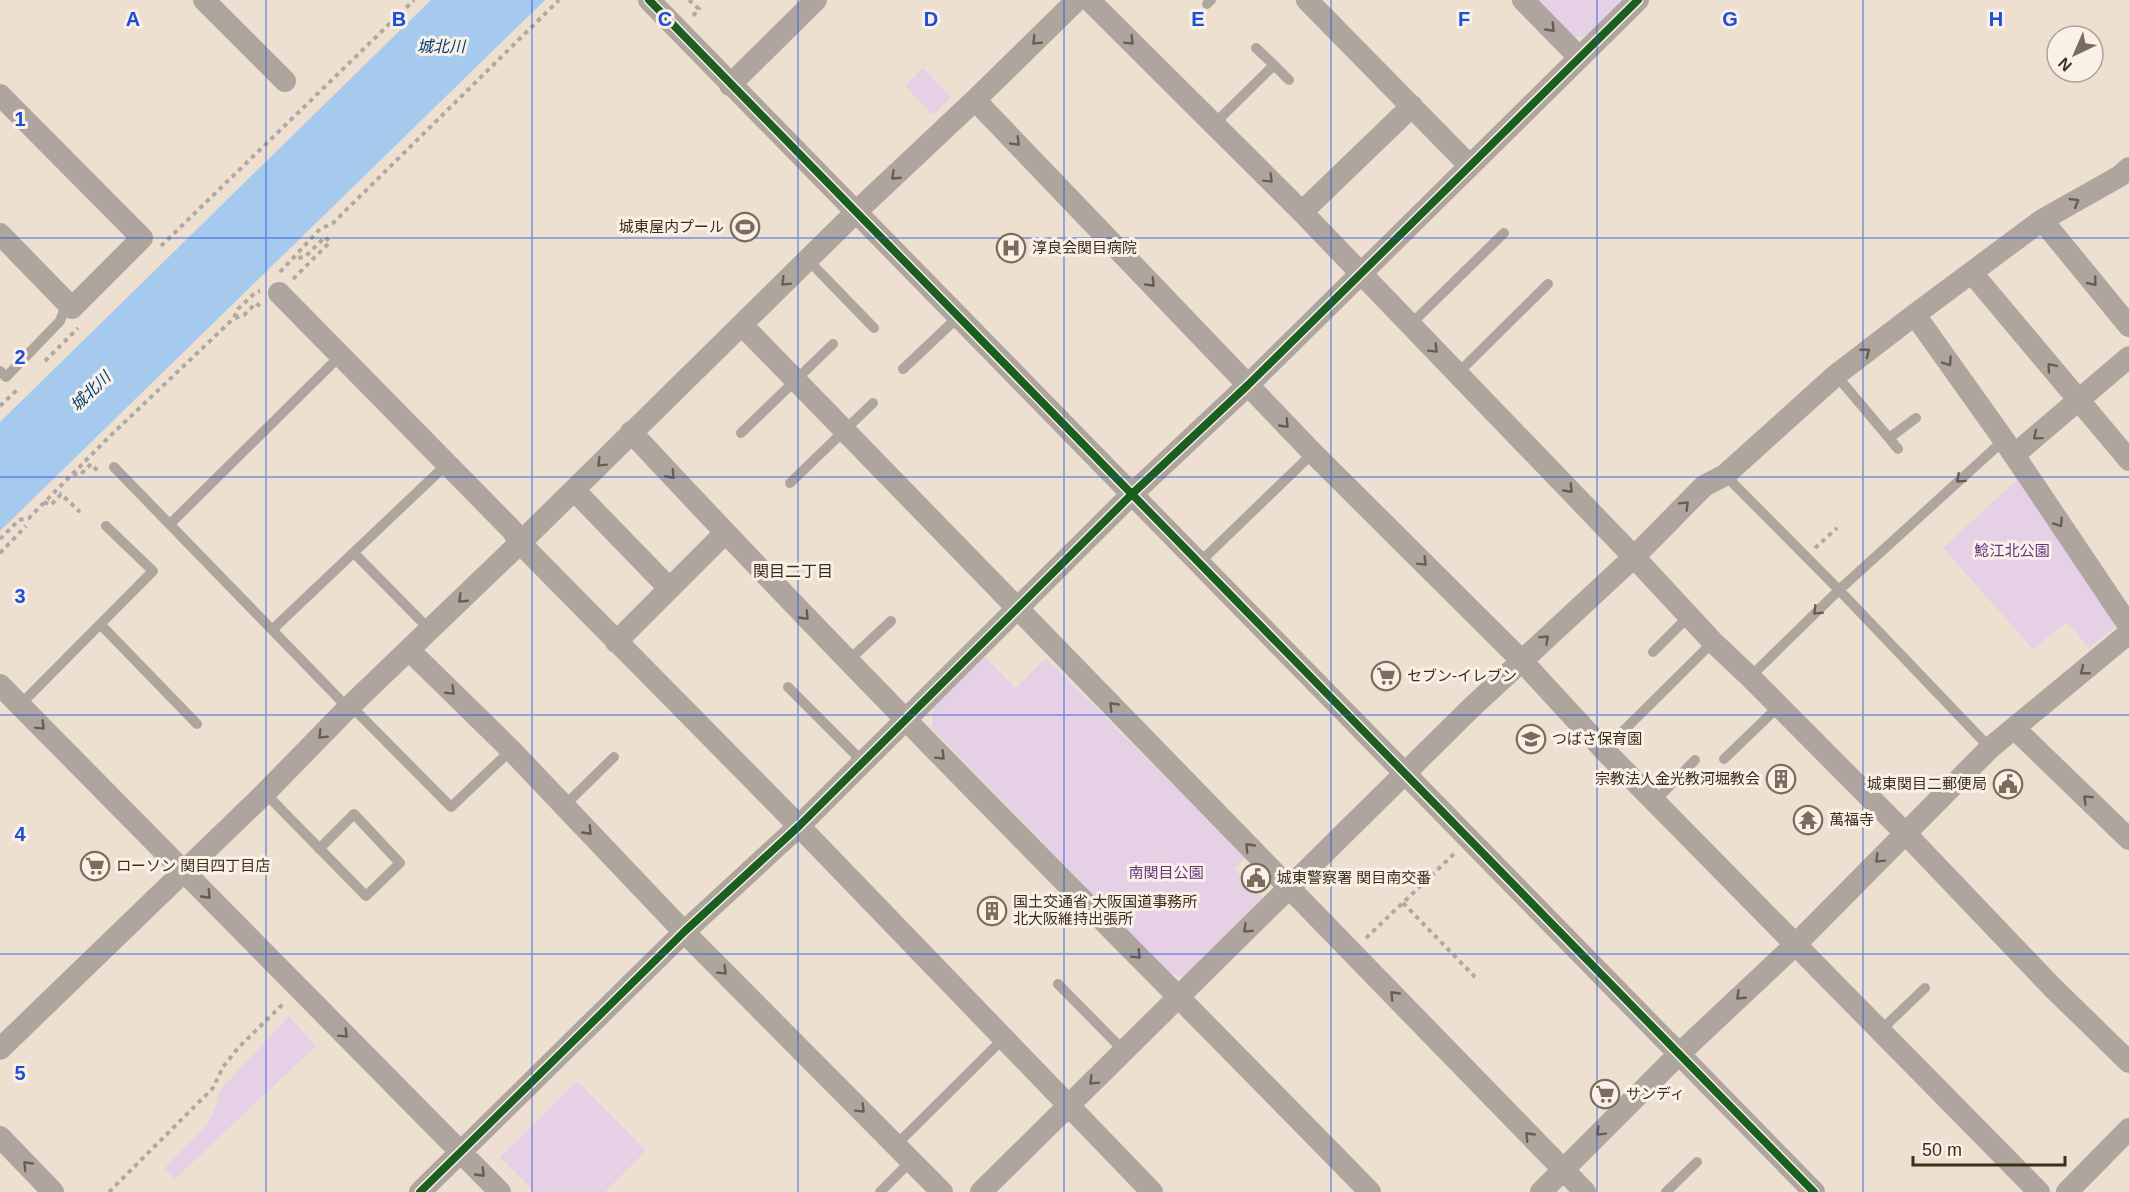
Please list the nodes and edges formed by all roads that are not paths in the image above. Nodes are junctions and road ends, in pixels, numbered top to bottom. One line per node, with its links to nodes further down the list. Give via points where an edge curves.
1 (204, 0): 13 (street)
2 (649, 0): 14 (street)
3 (816, 0): 14 (street)
4 (1077, 0): 16 (street, one-way to 16)
5 (1089, 0): 18 (street, one-way to 18)
6 (1307, 0): 17 (street)
7 (1523, 0): 10 (street, one-way to 10)
8 (1638, 0): 10 (street)
9 (1256, 48): 11 (lane)
10 (1579, 57): 19 (street)
11 (1274, 65): 12 (lane); 18 (lane)
12 (1289, 80)
13 (285, 81)
14 (730, 85): 21 (street)
15 (0, 95): 31 (street, via 142,238 72,308)
16 (975, 100): 21 (street, one-way to 21); 46 (street, one-way to 46)
17 (1412, 106): 19 (street); 22 (street)
18 (1214, 125): 22 (street, one-way to 22)
19 (1470, 166): 27 (street)
20 (2126, 176): 23 (street, one-way to 20)
21 (857, 211): 26 (street); 33 (street)
22 (1302, 212): 27 (street)
23 (2043, 220): 28 (street); 36 (street, one-way to 36)
24 (1504, 233): 35 (lane)
25 (0, 234): 31 (street)
26 (808, 260): 34 (street, one-way to 34); 37 (lane)
27 (1360, 273): 35 (street); 46 (street)
28 (1972, 273): 32 (street); 47 (street, one-way to 28)
29 (1548, 284): 43 (lane)
30 (279, 293): 39 (street)
31 (67, 302): 42 (lane, via 60,321 6,377)
32 (1915, 315): 44 (street, one-way to 32); 54 (street, one-way to 54)
33 (958, 317): 41 (lane); 63 (street)
34 (742, 325): 45 (street); 51 (street)
35 (1410, 325): 43 (street, one-way to 43)
36 (2129, 326)
37 (874, 328)
38 (832, 344): 45 (lane)
39 (340, 356): 58 (street); 64 (lane)
40 (2129, 357): 47 (street)
41 (903, 369)
42 (0, 371)
43 (1458, 373): 69 (street, one-way to 69)
44 (1836, 375): 53 (lane); 60 (street)
45 (796, 380): 50 (street); 52 (lane)
46 (1248, 385): 56 (street, one-way to 56); 63 (street)
47 (2079, 400): 54 (street, one-way to 54); 57 (street)
48 (873, 404): 50 (lane)
49 (1916, 418): 53 (lane)
50 (844, 431): 61 (lane); 73 (street)
51 (631, 432): 62 (street, one-way to 62); 66 (street, one-way to 66)
52 (741, 434)
53 (1889, 438): 55 (lane)
54 (2008, 448): 72 (lane, one-way to 72); 77 (street, one-way to 77)
55 (1898, 449)
56 (1313, 453): 70 (lane); 85 (street, one-way to 85)
57 (2129, 460)
58 (447, 464): 67 (street); 68 (lane)
59 (114, 467): 64 (lane)
60 (1725, 475): 69 (street, one-way to 60, via 1704,486); 72 (lane)
61 (790, 483)
62 (574, 490): 67 (street); 71 (street)
63 (1132, 494): 70 (street); 73 (street)
64 (170, 524): 78 (lane)
65 (106, 526): 76 (lane, via 153,571)
66 (725, 533): 71 (street); 86 (street, one-way to 86)
67 (520, 543): 79 (street, one-way to 79); 81 (street)
68 (354, 553): 78 (lane); 79 (lane)
69 (1634, 557): 74 (street); 85 (street, one-way to 69)
70 (1199, 563): 103 (street)
71 (669, 588): 81 (street)
72 (1839, 590): 87 (lane, one-way to 87); 96 (lane)
73 (1018, 608): 93 (street); 112 (street, one-way to 73)
74 (1689, 616): 82 (street); 84 (lane)
75 (891, 621): 86 (lane)
76 (101, 625): 90 (lane); 94 (lane)
77 (2129, 626)
78 (273, 629): 92 (lane)
79 (430, 630): 83 (street)
80 (2129, 633): 95 (street, one-way to 95)
81 (616, 642): 107 (street)
82 (1713, 642): 87 (street); 98 (lane)
83 (410, 651): 92 (street); 97 (street, one-way to 97)
84 (1653, 652)
85 (1522, 660): 98 (street); 103 (street)
86 (848, 661): 93 (street)
87 (1750, 677): 91 (street)
88 (0, 685): 90 (street)
89 (788, 687): 102 (lane)
90 (20, 705): 111 (street, one-way to 111)
91 (1779, 706): 100 (lane); 108 (street)
92 (350, 707): 97 (lane, via 451,807); 104 (street, one-way to 104)
93 (905, 719): 102 (street); 117 (street, one-way to 117)
94 (197, 724)
95 (2014, 728): 96 (street); 109 (street, one-way to 95)
96 (1990, 748): 108 (street)
97 (511, 750): 106 (street)
98 (1604, 750): 105 (street)
99 (614, 757): 106 (lane)
100 (1724, 759)
101 (1695, 760): 105 (lane)
102 (863, 762): 107 (street)
103 (1406, 773): 112 (street); 122 (street)
104 (265, 793): 110 (lane); 111 (street)
105 (1655, 801): 114 (street)
106 (564, 806): 113 (street, one-way to 113)
107 (799, 826): 113 (street); 119 (street)
108 (1905, 833): 114 (street, one-way to 114); 123 (street)
109 (2129, 839)
110 (319, 849): 110 (lane, via 366,896 400,863 354,814)
111 (183, 871): 120 (street); 127 (street, one-way to 127)
112 (1289, 889): 117 (street, one-way to 117); 130 (street, one-way to 112)
113 (684, 932): 127 (street); 128 (street, one-way to 128)
114 (1795, 945): 118 (street); 122 (street, one-way to 122)
115 (1058, 984): 121 (lane)
116 (1925, 988): 118 (lane)
117 (1178, 996): 121 (street); 138 (street)
118 (1880, 1031): 143 (street)
119 (1004, 1038): 124 (street); 128 (lane)
120 (0, 1049)
121 (1124, 1051): 124 (street, one-way to 124)
122 (1678, 1054): 130 (street, one-way to 130); 142 (street)
123 (2129, 1062)
124 (1069, 1105): 136 (street); 137 (street)
125 (2129, 1129): 144 (street)
126 (0, 1137): 131 (street, one-way to 126)
127 (461, 1153): 132 (street); 133 (street, one-way to 133)
128 (904, 1153): 134 (lane); 135 (street)
129 (1697, 1162): 141 (lane)
130 (1563, 1171): 139 (street); 140 (street)
131 (53, 1192)
132 (420, 1192)
133 (500, 1192)
134 (880, 1192)
135 (942, 1192)
136 (981, 1192)
137 (1152, 1192)
138 (1370, 1192)
139 (1541, 1192)
140 (1584, 1192)
141 (1666, 1192)
142 (1814, 1192)
143 (2039, 1192)
144 (2067, 1192)

